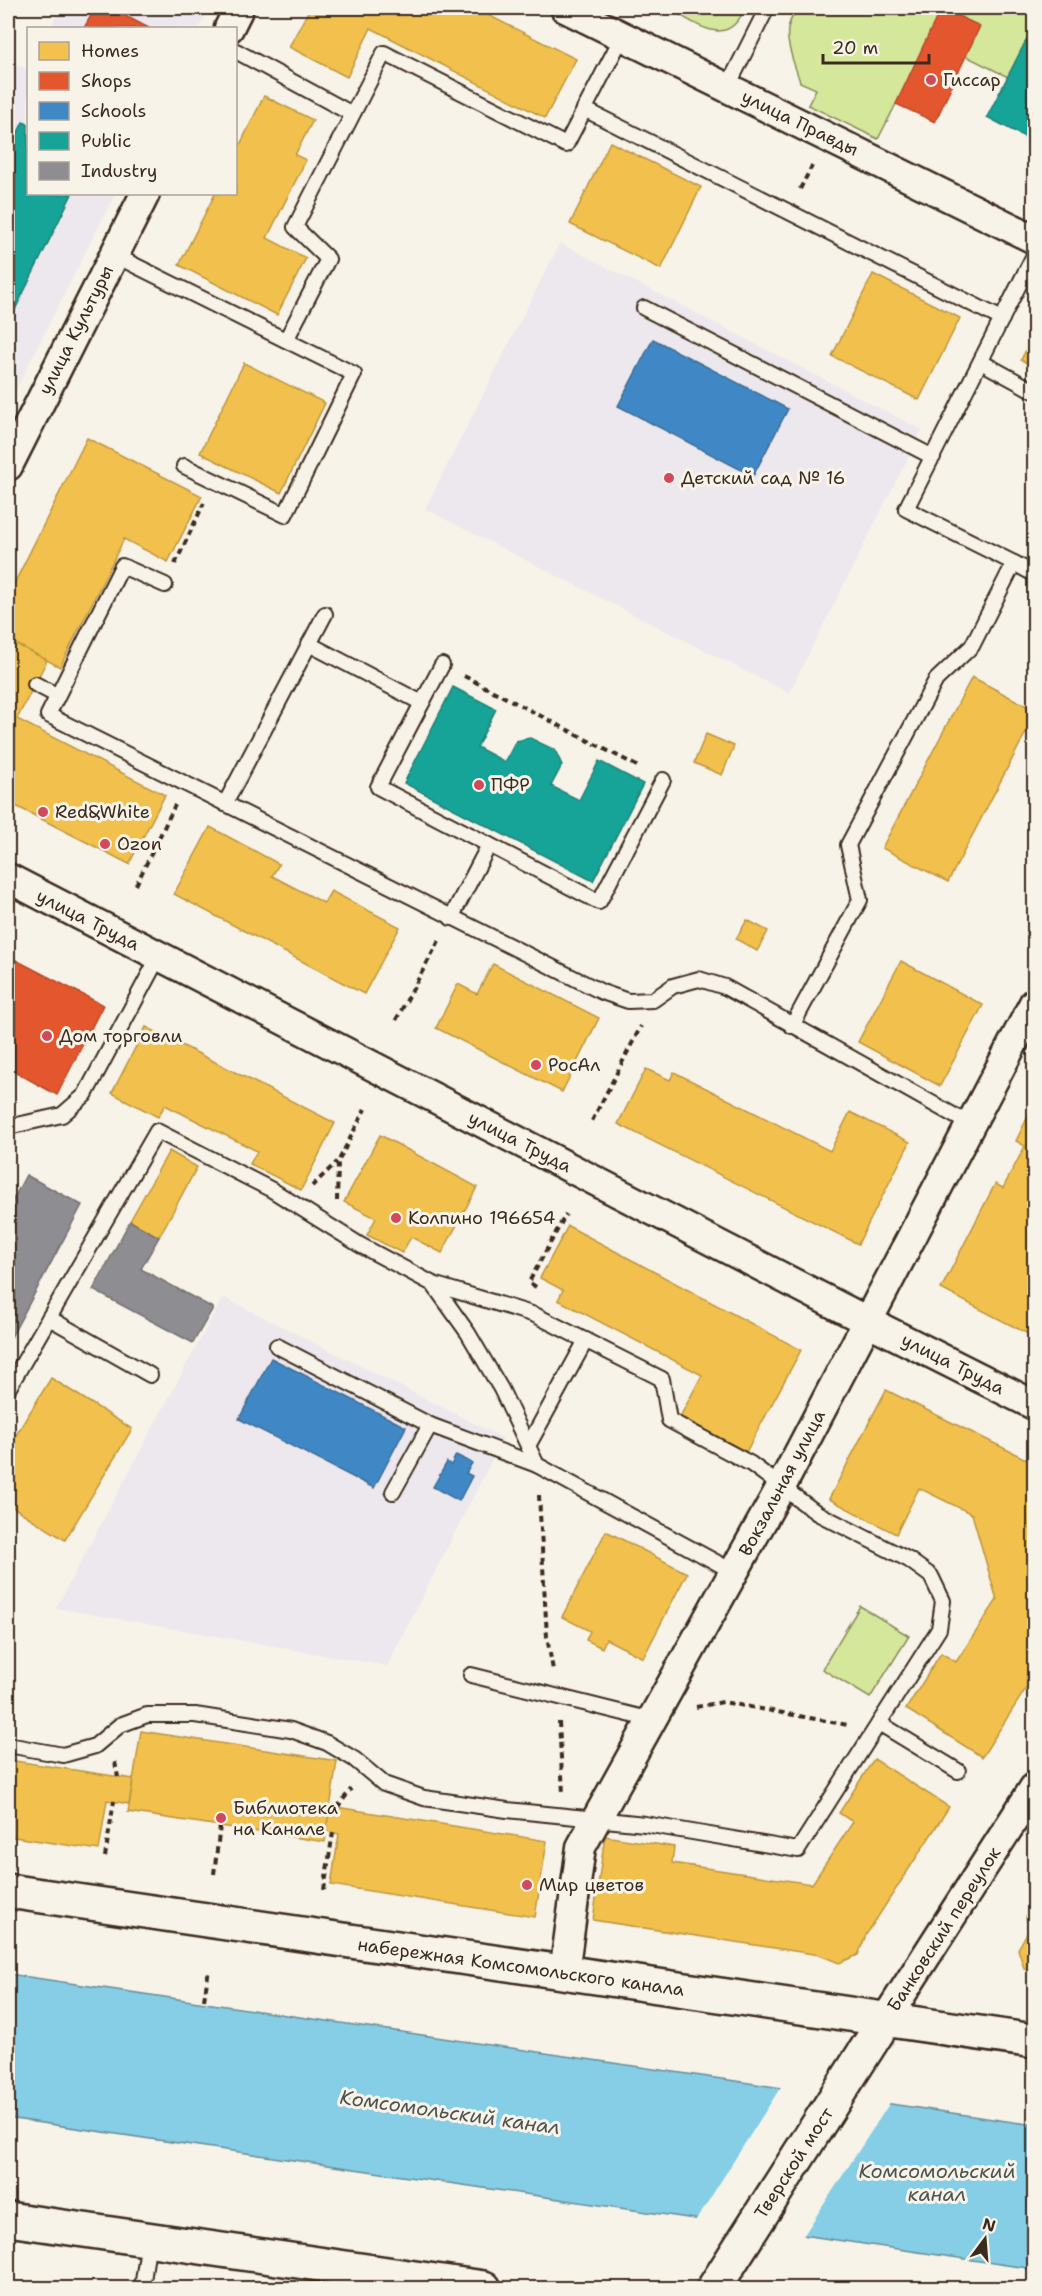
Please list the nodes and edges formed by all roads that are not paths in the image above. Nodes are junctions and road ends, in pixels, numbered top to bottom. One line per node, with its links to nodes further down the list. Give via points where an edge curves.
1 (240, 8): 4 (street)
2 (565, 8): 5 (street, улица Правды)
3 (767, 8): 7 (lane)
4 (230, 27)
5 (623, 35): 7 (street, улица Правды); 8 (lane)
6 (237, 52): 9 (lane)
7 (728, 88): 11 (street, улица Правды)
8 (584, 109): 9 (lane, via 566,145 384,53); 15 (lane)
9 (352, 114): 16 (lane, via 295,227 328,259)
10 (144, 195): 12 (street, улица Культуры)
11 (1035, 239)
12 (114, 255): 16 (lane); 20 (street, улица Культуры)
13 (1035, 255): 15 (lane)
14 (644, 308): 19 (lane)
15 (1002, 319): 17 (lane)
16 (286, 340): 21 (lane, via 354,374 285,515)
17 (981, 362): 18 (lane); 19 (lane)
18 (1035, 391)
19 (933, 457): 22 (lane, via 906,509)
20 (8, 466)
21 (184, 466)
22 (1014, 563): 23 (lane); 38 (lane, via 972,646 936,681 848,845 860,900)
23 (1035, 574)
24 (165, 585): 29 (lane, via 122,566)
25 (325, 614): 26 (lane)
26 (309, 644): 30 (lane); 32 (lane)
27 (442, 665): 30 (lane)
28 (35, 684): 29 (lane)
29 (58, 696): 32 (lane, via 48,715)
30 (422, 703): 33 (lane, via 378,787)
31 (663, 780): 33 (lane, via 599,902)
32 (225, 804): 35 (lane)
33 (489, 845): 35 (lane)
34 (8, 878): 36 (street, улица Труда)
35 (451, 918): 38 (lane, via 628,1001 653,1000 673,986 699,979 725,987)
36 (159, 956): 40 (lane, via 85,1095 62,1115); 43 (street, улица Труда)
37 (1035, 1003): 39 (street, Вокзальная улица)
38 (792, 1026): 39 (lane)
39 (971, 1125): 43 (street, Вокзальная улица)
40 (8, 1126)
41 (433, 1284): 42 (lane, via 294,1203 157,1131); 44 (lane, via 535,1315); 50 (lane, via 501,1389)
42 (49, 1318): 46 (lane); 47 (lane)
43 (867, 1321): 48 (street, улица Труда); 52 (street, Вокзальная улица)
44 (586, 1340): 50 (lane); 52 (lane, via 662,1379 669,1420 751,1464)
45 (277, 1346): 49 (lane)
46 (150, 1375)
47 (8, 1389)
48 (1035, 1405)
49 (430, 1425): 51 (lane); 53 (lane)
50 (528, 1446): 51 (lane)
51 (537, 1465): 54 (lane)
52 (781, 1487): 54 (street, Вокзальная улица); 57 (lane, via 817,1513 924,1571 931,1576 943,1601 939,1629)
53 (393, 1492)
54 (734, 1572): 56 (street, Вокзальная улица)
55 (471, 1675): 56 (lane, via 557,1696)
56 (658, 1709): 61 (street, Вокзальная улица)
57 (877, 1727): 59 (lane); 61 (lane, via 798,1850)
58 (8, 1745): 61 (lane, via 63,1755 95,1746 120,1725 147,1715 195,1715 291,1730 327,1743 384,1784 424,1798)
59 (958, 1771)
60 (1035, 1788): 64 (street, Банковский переулок)
61 (596, 1819): 63 (street, Вокзальная улица, via 581,1847)
62 (8, 1891): 63 (street, набережная Комсомольского канала)
63 (564, 1973): 64 (street, набережная Комсомольского канала)
64 (885, 2020): 65 (street, набережная Комсомольского канала); 66 (street, Банковский переулок)
65 (1035, 2041)
66 (853, 2071): 71 (street, Тверской мост)
67 (8, 2219): 68 (street)
68 (149, 2239): 69 (lane); 70 (street)
69 (142, 2289)
70 (484, 2289)
71 (714, 2289)

